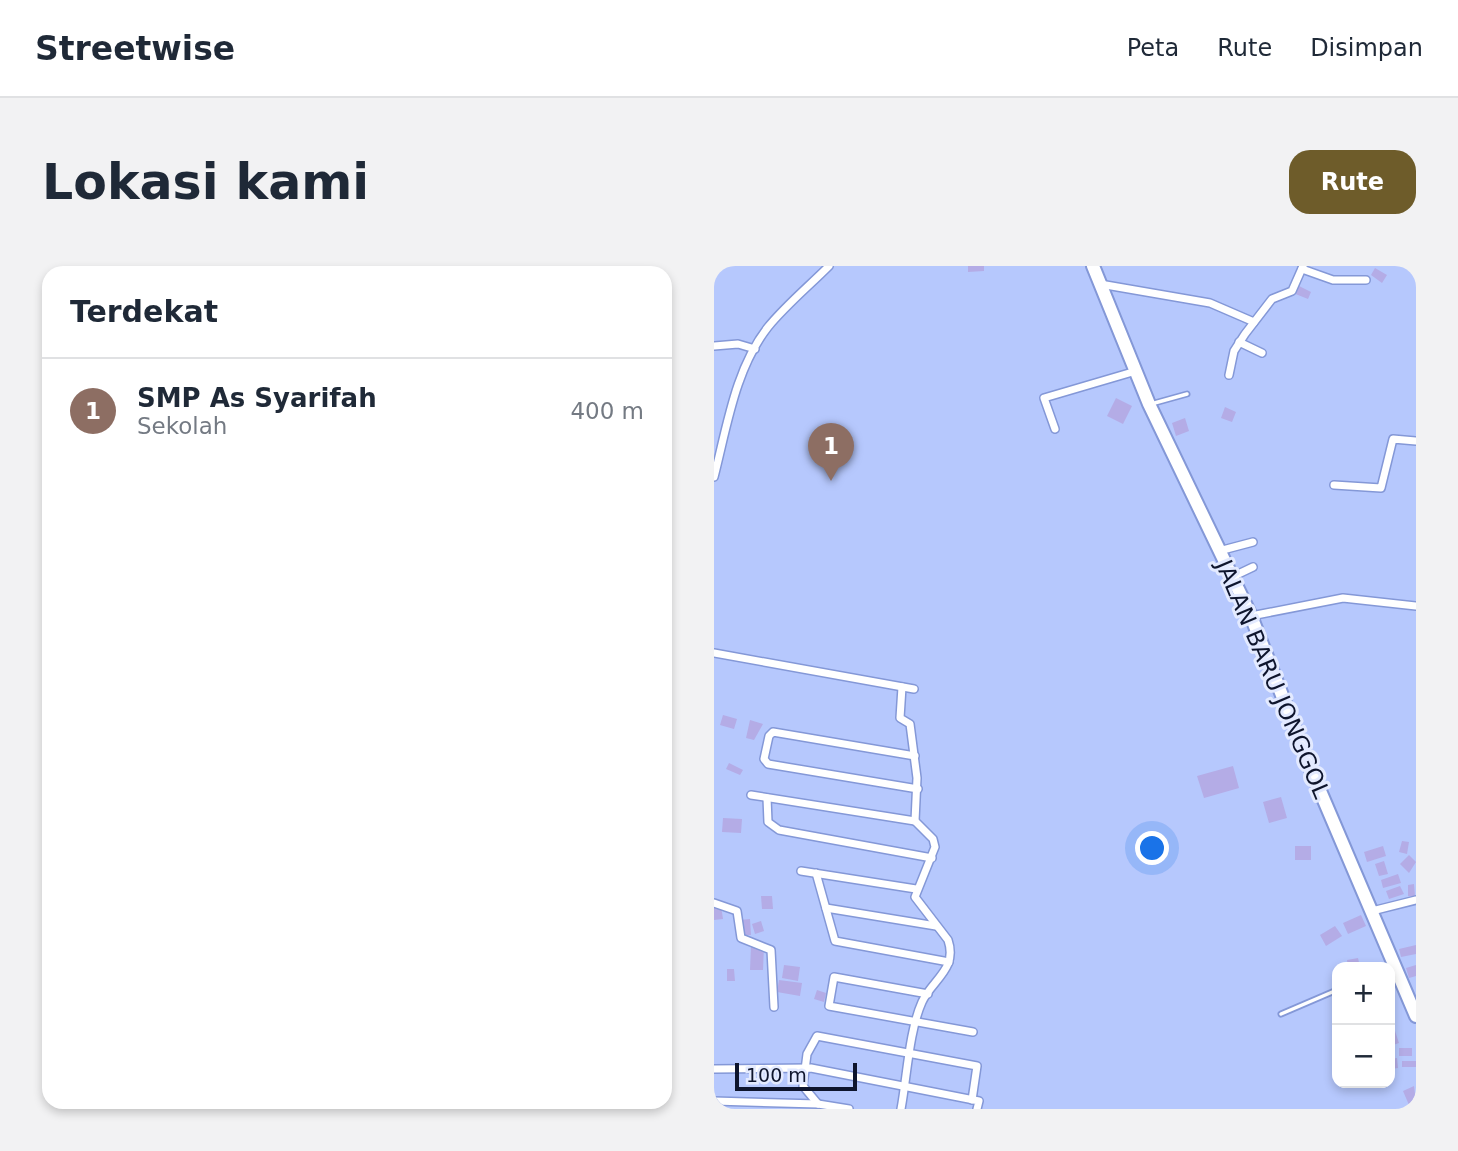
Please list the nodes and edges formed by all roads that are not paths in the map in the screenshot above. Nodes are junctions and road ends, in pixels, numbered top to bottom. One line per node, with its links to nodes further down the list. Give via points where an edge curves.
1 (829, 266): 9 (street, via 781,313)
2 (1093, 266): 5 (main road, JALAN BARU JONGGOL)
3 (1303, 267): 4 (street, via 1333,280); 6 (street, via 1290,294 1272,299)
4 (1366, 280)
5 (1100, 284): 6 (street, via 1210,303); 11 (main road, JALAN BARU JONGGOL)
6 (1255, 322): 7 (street)
7 (1240, 342): 10 (street); 12 (street)
8 (714, 346): 9 (street)
9 (755, 349): 17 (street, via 736,392)
10 (1262, 352)
11 (1136, 370): 14 (main road, JALAN BARU JONGGOL); 15 (street, via 1044,398)
12 (1228, 375)
13 (1187, 394): 14 (lane)
14 (1149, 404): 20 (main road, JALAN BARU JONGGOL)
15 (1055, 429)
16 (1416, 441): 18 (street, via 1393,440 1381,488)
17 (714, 477)
18 (1334, 485)
19 (1253, 541): 20 (street)
20 (1218, 551): 22 (main road, JALAN BARU JONGGOL)
21 (1253, 567): 22 (street)
22 (1232, 577): 24 (main road, JALAN BARU JONGGOL)
23 (1416, 606): 24 (street, via 1343,598)
24 (1251, 616): 40 (main road, JALAN BARU JONGGOL)
25 (714, 653): 26 (street)
26 (902, 687): 27 (street); 28 (street, via 900,718 910,724)
27 (914, 689)
28 (915, 756): 29 (street); 29 (street, via 773,732 764,760)
29 (918, 789): 32 (street)
30 (751, 795): 31 (street)
31 (767, 798): 32 (street); 33 (street, via 768,822 779,830)
32 (915, 821): 33 (street, via 935,842)
33 (932, 858): 36 (street)
34 (802, 871): 35 (street)
35 (817, 873): 36 (street); 39 (street)
36 (916, 889): 41 (street, via 916,900)
37 (1416, 900): 40 (street)
38 (714, 904): 47 (street, via 737,911 741,938 771,950)
39 (826, 908): 41 (street); 42 (street, via 838,943)
40 (1372, 911): 43 (main road, JALAN BARU JONGGOL)
41 (936, 926): 42 (street, via 949,944)
42 (948, 962): 46 (street, via 942,979)
43 (1390, 962)
44 (1395, 973): 49 (main road, JALAN BARU JONGGOL)
45 (1332, 992): 48 (lane)
46 (928, 994): 50 (street); 50 (street, via 833,978 832,1008)
47 (774, 1007)
48 (1281, 1014)
49 (1416, 1016)
50 (917, 1023): 51 (street); 52 (street)
51 (973, 1032)
52 (911, 1054): 54 (street, via 817,1036); 55 (street); 56 (street, via 977,1066)
53 (714, 1069): 54 (street)
54 (804, 1070): 55 (street); 58 (street, via 803,1086)
55 (905, 1087): 56 (street); 61 (street)
56 (972, 1100): 62 (street, via 979,1101)
57 (714, 1101): 58 (street)
58 (818, 1104): 59 (street)
59 (830, 1107): 60 (street)
60 (849, 1109)
61 (901, 1109)
62 (977, 1109)

